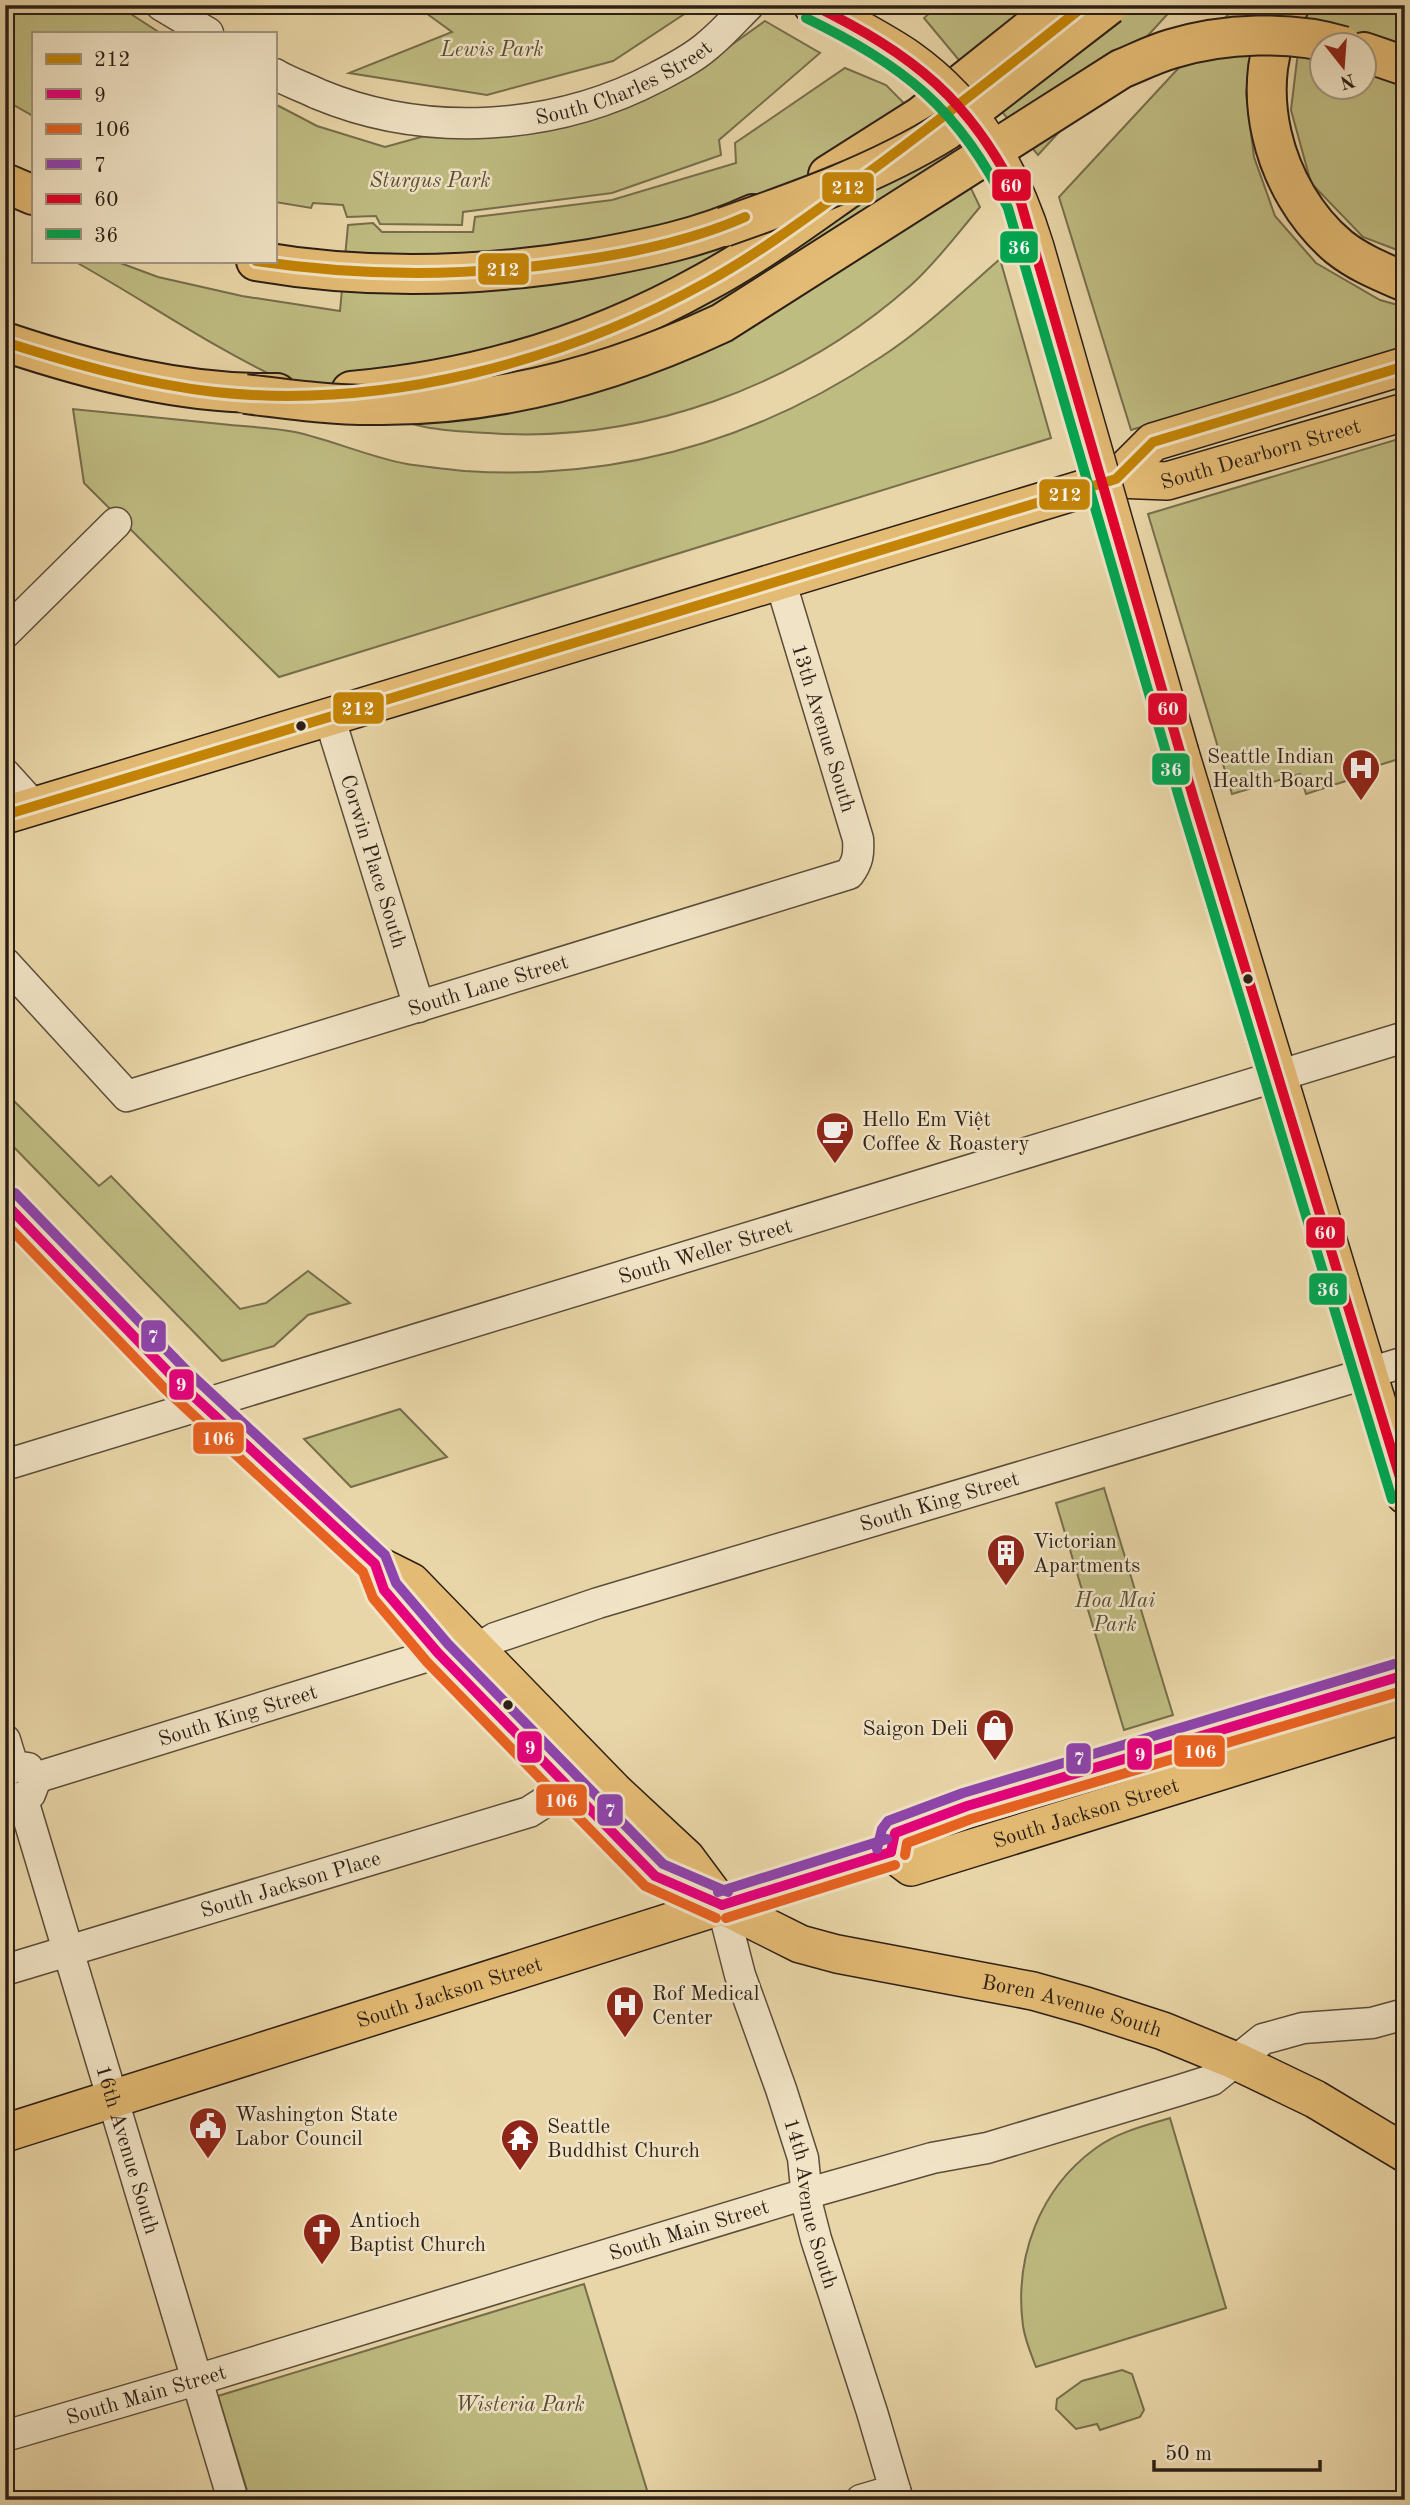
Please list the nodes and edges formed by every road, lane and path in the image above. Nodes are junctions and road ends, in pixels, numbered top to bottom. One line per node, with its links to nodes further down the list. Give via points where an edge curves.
1 (161, 5): 9 (street)
2 (749, 5): 14 (street, South Charles Street, via 706,47 675,68 607,100 523,120 461,124 400,118 340,103)
3 (1048, 5): 12 (highway)
4 (1060, 5): 12 (highway)
5 (1085, 5): 22 (highway, bridge, via 950,113 804,220 707,282 626,322 568,345 433,381 343,391)
6 (1109, 5): 17 (highway, bridge, via 926,143 854,179)
7 (1290, 5): 19 (highway, via 1276,36 1267,94 1272,137 1286,178 1318,227 1340,247)
8 (837, 13): 35 (main road, bridge, via 942,86 981,130 1013,184)
9 (206, 32)
10 (1308, 40): 22 (highway, bridge, via 1235,37 1172,48 1121,69 722,323 630,362 518,391 418,404 332,404)
11 (1378, 57): 13 (highway)
12 (990, 63): 17 (highway, bridge, via 862,156)
13 (1405, 66)
14 (276, 74)
15 (5, 183): 16 (highway)
16 (32, 195)
17 (724, 227): 18 (highway, via 646,249 503,271 386,273)
18 (264, 262)
19 (1404, 282)
20 (5, 342): 22 (highway, via 115,373)
21 (1405, 366): 24 (main road, South Dearborn Street, via 1153,442)
22 (244, 394)
23 (1405, 412): 24 (main road, South Dearborn Street, via 1167,481)
24 (1116, 479): 26 (main road, South Dearborn Street)
25 (116, 523): 27 (street)
26 (780, 580): 28 (main road, South Dearborn Street); 31 (street, 13th Avenue South, via 858,839 860,853)
27 (5, 633)
28 (330, 716): 30 (main road, South Dearborn Street); 33 (street, Corwin Place South)
29 (5, 774): 30 (street)
30 (20, 810)
31 (849, 874): 33 (street, South Lane Street)
32 (5, 963): 33 (street, South Lane Street, via 127,1096)
33 (419, 1007)
34 (1405, 1037): 35 (street, South Weller Street)
35 (1276, 1076): 38 (main road); 39 (street, South Weller Street)
36 (5, 1203): 39 (main road)
37 (1405, 1362): 38 (street, South King Street)
38 (1367, 1373): 41 (main road); 44 (street, South King Street, via 598,1603 495,1638)
39 (203, 1405): 40 (street, South Weller Street); 42 (main road)
40 (5, 1465)
41 (1405, 1495)
42 (375, 1564): 43 (main road, Boren Avenue South, via 384,1590); 44 (main road, via 411,1582)
43 (411, 1622): 44 (main road, via 425,1620 456,1650); 45 (main road, Boren Avenue South)
44 (477, 1649): 51 (main road, via 614,1791 686,1858)
45 (438, 1653): 48 (street, South King Street); 49 (main road, Boren Avenue South)
46 (1405, 1675): 50 (main road, South Jackson Street, via 967,1806 895,1833)
47 (1405, 1714): 50 (main road, South Jackson Street, via 911,1867)
48 (14, 1774): 52 (street, 16th Avenue South)
49 (568, 1787): 51 (main road, Boren Avenue South, via 655,1877); 52 (street, South Jackson Place, via 529,1812)
50 (891, 1852): 51 (main road, South Jackson Street)
51 (722, 1905): 55 (main road, Boren Avenue South, via 800,1944 1086,2006); 56 (main road, South Jackson Street); 59 (street, 14th Avenue South, via 740,1975 803,2158)
52 (67, 1952): 53 (street, South Jackson Place); 56 (street, 16th Avenue South)
53 (5, 1970)
54 (1405, 2014): 55 (street, South Main Street, via 1372,2023 1303,2028 1263,2039)
55 (1236, 2060): 58 (main road, Boren Avenue South, via 1315,2099); 59 (street, South Main Street, via 1212,2080 1177,2091 987,2148 932,2158)
56 (112, 2100): 57 (main road, South Jackson Street); 60 (street, 16th Avenue South)
57 (5, 2133)
58 (1405, 2153)
59 (806, 2193): 60 (street, South Main Street); 62 (street, 14th Avenue South, via 821,2260)
60 (196, 2380): 61 (street, South Main Street); 63 (street, 16th Avenue South)
61 (5, 2436)
62 (896, 2495): 64 (street)
63 (233, 2500)
64 (861, 2500)

